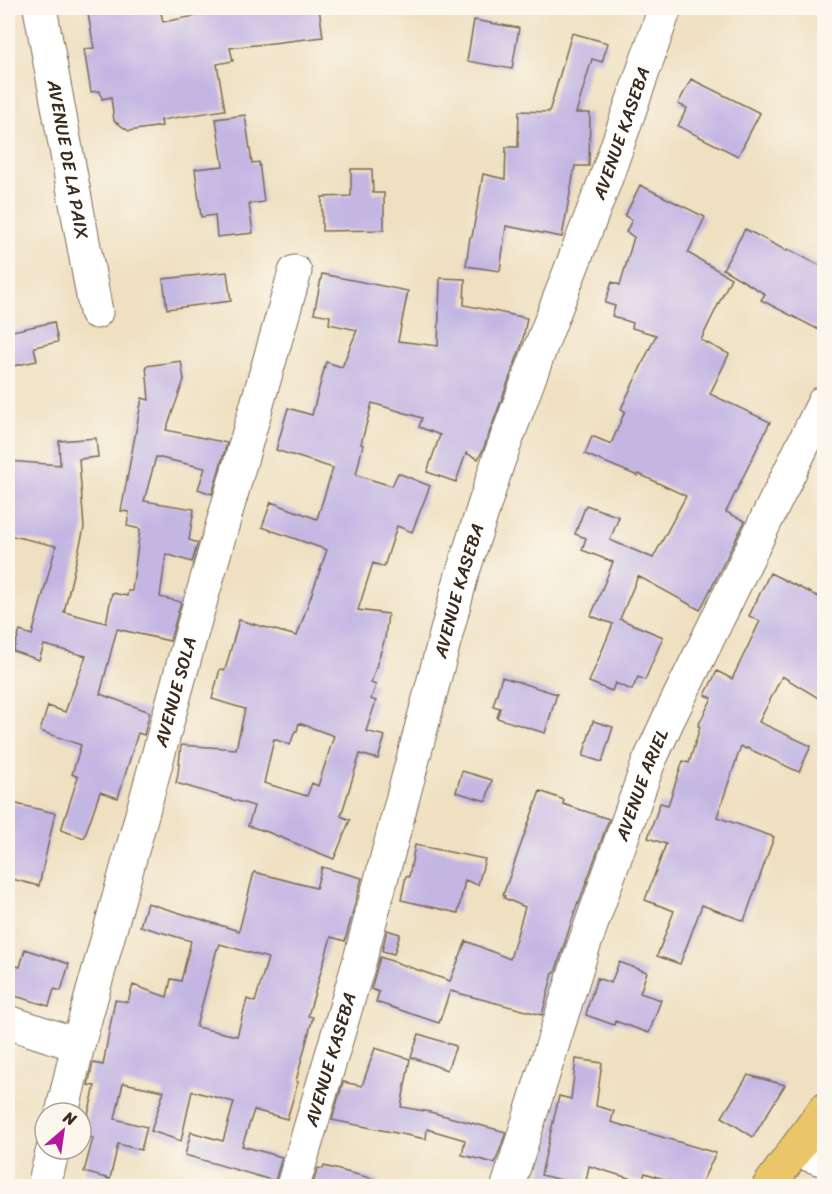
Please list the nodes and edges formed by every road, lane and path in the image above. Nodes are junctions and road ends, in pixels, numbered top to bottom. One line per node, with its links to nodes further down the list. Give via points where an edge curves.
1 (40, 8): 4 (street, AVENUE DE LA PAIX)
2 (664, 8): 13 (street, AVENUE KASEBA, via 606,178 498,462 464,569 359,963)
3 (295, 272): 7 (street, AVENUE SOLA)
4 (96, 312)
5 (825, 402): 14 (street, AVENUE ARIEL, via 648,764 582,951)
6 (8, 1022): 7 (street)
7 (78, 1045): 8 (street, AVENUE SOLA)
8 (65, 1101)
9 (825, 1110): 10 (main road)
10 (810, 1155): 15 (main road)
11 (50, 1161): 12 (street)
12 (44, 1186)
13 (293, 1186)
14 (508, 1186)
15 (769, 1186)

